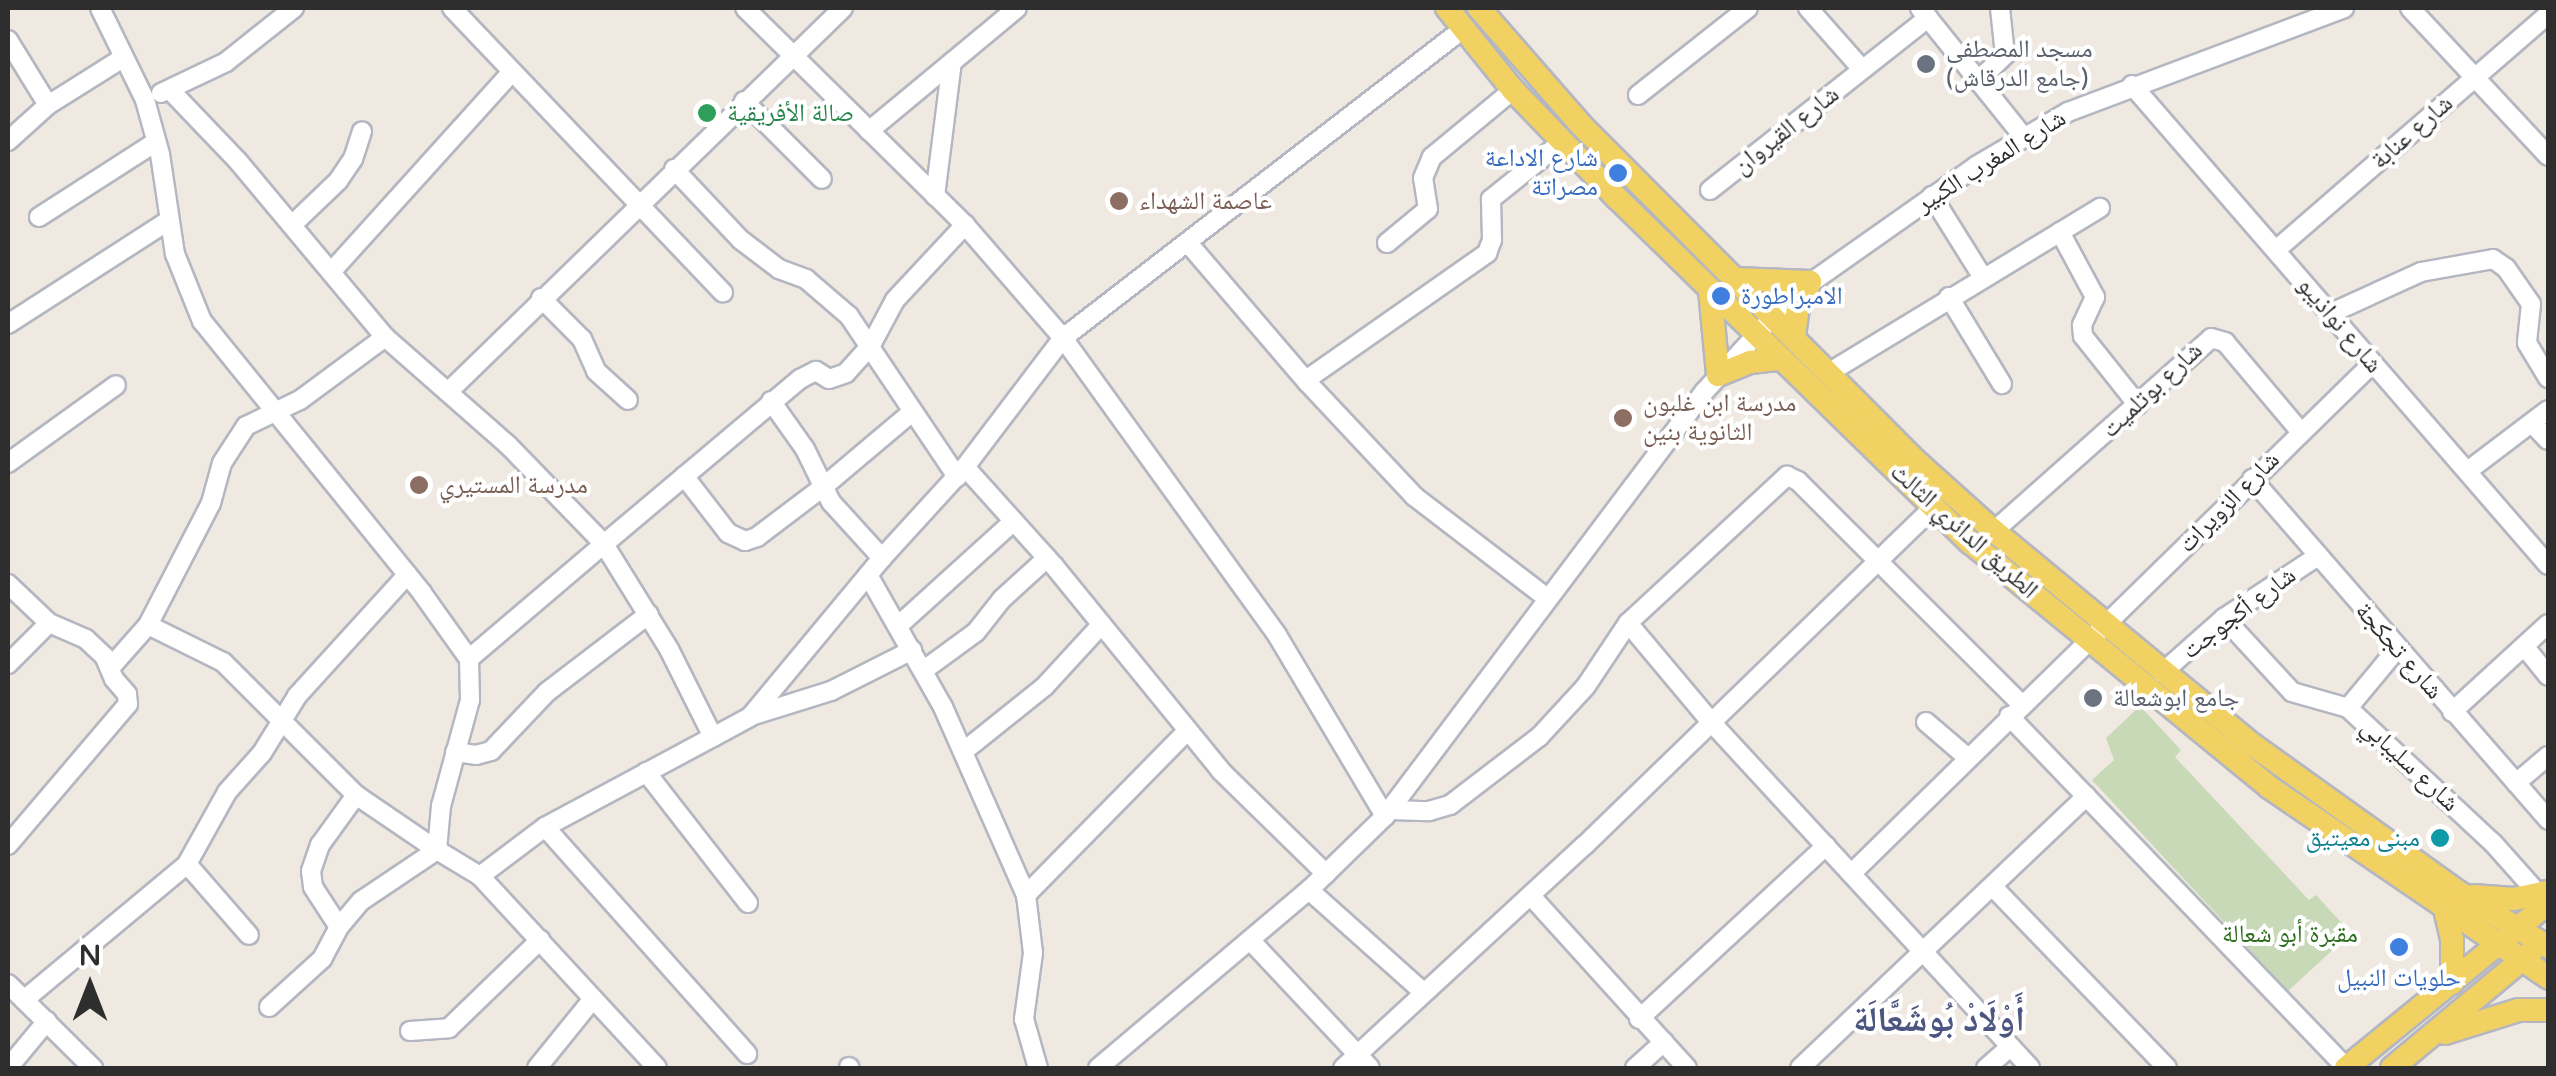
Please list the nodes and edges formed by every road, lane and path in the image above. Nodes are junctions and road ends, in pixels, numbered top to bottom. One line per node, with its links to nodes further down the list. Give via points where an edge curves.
1 (100, 8): 19 (street)
2 (294, 8): 26 (street, via 226,62)
3 (744, 8): 18 (street)
4 (843, 8): 18 (street)
5 (1017, 8): 20 (street)
6 (1447, 8): 16 (main road, الطريق الدائري الثالث)
7 (1479, 8): 56 (main road, الطريق الدائري الثالث, via 1581,125)
8 (1748, 8): 28 (street)
9 (1808, 8): 21 (street, شارع القيروان)
10 (2000, 8): 24 (street, via 2005,55)
11 (2344, 8): 25 (street, شارع المغرب الكبير)
12 (2410, 8): 23 (street)
13 (459, 11): 22 (street)
14 (1924, 13): 21 (street, شارع القيروان); 24 (street)
15 (2548, 14): 23 (street, شارع عنابة)
16 (1463, 30): 27 (main road, الطريق الدائري الثالث); 51 (street)
17 (8, 40): 31 (street)
18 (792, 55): 30 (street); 33 (street)
19 (124, 58): 29 (street); 31 (street)
20 (952, 62): 33 (street); 42 (street)
21 (1862, 69): 41 (street, شارع القيروان)
22 (512, 72): 44 (street); 54 (street)
23 (2475, 77): 38 (street); 53 (street, شارع عنابة)
24 (1978, 81): 34 (street)
25 (2132, 85): 34 (street, شارع المغرب الكبير); 53 (street, شارع نواذيبو)
26 (170, 90): 29 (street); 49 (street)
27 (1512, 90): 37 (main road, الطريق الدائري الثالث); 52 (street, via 1432,157 1423,178 1428,209)
28 (1638, 95)
29 (145, 100): 36 (street)
30 (744, 100): 39 (street); 40 (street)
31 (48, 105): 35 (street)
32 (362, 131): 49 (street, via 338,181)
33 (868, 132): 42 (street)
34 (2022, 136): 43 (street, شارع المغرب الكبير)
35 (8, 142)
36 (156, 142): 46 (street); 47 (street)
37 (1562, 142): 58 (main road, الطريق الدائري الثالث); 73 (street, via 1491,199 1487,253)
38 (2548, 156)
39 (674, 169): 44 (street); 69 (street, via 740,240 806,278)
40 (822, 179)
41 (1710, 190)
42 (935, 196): 48 (street)
43 (1932, 196): 55 (street); 57 (street, شارع المغرب الكبير)
44 (638, 206): 59 (street); 61 (street)
45 (2100, 208): 50 (street)
46 (39, 216)
47 (168, 221): 64 (street); 83 (street, via 181,275 202,321)
48 (964, 225): 68 (street); 69 (street, via 895,300)
49 (292, 226): 54 (street)
50 (2060, 232): 55 (street); 81 (street, via 2095,297 2083,336)
51 (1188, 242): 68 (street); 106 (street, via 1414,496)
52 (1388, 244)
53 (2276, 250): 63 (street, شارع نواذيبو)
54 (332, 271): 67 (street)
55 (1982, 276): 60 (street)
56 (1737, 279): 57 (main road); 62 (main road, الطريق الدائري الثالث)
57 (1810, 282): 62 (street, شارع المغرب الكبير); 66 (main road)
58 (1710, 290): 65 (main road, الطريق الدائري الثالث); 74 (main road)
59 (724, 292)
60 (1949, 297): 72 (street); 76 (street)
61 (541, 298): 78 (street); 79 (street, via 582,339 596,371)
62 (1772, 313): 65 (street, شارع المغرب الكبير); 66 (main road, الطريق الدائري الثالث)
63 (2330, 314): 71 (street, شارع نواذيبو); 75 (street, via 2408,276 2493,259 2531,304 2527,342)
64 (8, 324)
65 (1754, 333): 70 (main road, الطريق الدائري الثالث); 74 (street, شارع المغرب الكبير)
66 (1794, 336): 72 (main road, الطريق الدائري الثالث)
67 (385, 337): 78 (street); 83 (street)
68 (1063, 338): 90 (street); 142 (street, via 1277,635)
69 (872, 345): 80 (street, via 835,380 816,371); 84 (street)
70 (1780, 359): 74 (main road); 94 (main road, الطريق الدائري الثالث)
71 (2372, 364): 86 (street, شارع الزويرات); 89 (street, شارع نواذيبو)
72 (1830, 372): 96 (main road, الطريق الدائري الثالث)
73 (1313, 375)
74 (1718, 375): 106 (street, شارع المغرب الكبير)
75 (2548, 378)
76 (2002, 384)
77 (116, 385): 88 (street)
78 (448, 392): 97 (street)
79 (628, 400)
80 (771, 401): 91 (street); 93 (street)
81 (2138, 405): 86 (street, شارع بوتلميت, via 2202,342 2215,338); 96 (street, شارع بوتلميت)
82 (2548, 410): 85 (street)
83 (277, 411): 103 (street); 112 (street, via 255,419 232,444 211,504)
84 (911, 413): 90 (street); 93 (street)
85 (2532, 422): 87 (street); 89 (street)
86 (2300, 431): 92 (street, شارع الزويرات)
87 (2548, 440)
88 (8, 464)
89 (2469, 470): 102 (street, شارع نواذيبو)
90 (961, 472): 95 (street); 99 (street)
91 (684, 476): 93 (street, via 728,533 744,541); 97 (street)
92 (2252, 479): 98 (street, شارع تجكجة); 115 (street, شارع الزويرات)
93 (823, 487): 99 (street)
94 (1934, 507): 101 (street); 115 (main road, الطريق الدائري الثالث)
95 (1014, 522): 100 (street); 114 (street)
96 (1994, 531): 115 (main road, الطريق الدائري الثالث)
97 (604, 544): 107 (street); 119 (street)
98 (2318, 556): 108 (street, شارع أكجوجت); 117 (street, شارع تجكجة)
99 (882, 558): 104 (street)
100 (1047, 558): 113 (street); 122 (street, via 976,632)
101 (1879, 564): 110 (street, via 1787,476); 126 (street); 131 (street)
102 (2548, 564)
103 (408, 575): 119 (street); 129 (street)
104 (868, 575): 114 (street); 128 (street)
105 (8, 584): 109 (street)
106 (1547, 598): 142 (street, شارع المغرب الكبير)
107 (649, 614): 133 (street); 135 (street, via 548,692 490,751)
108 (2224, 618): 123 (street, شارع أكجوجت); 125 (street, شارع سليبابي, via 2292,692)
109 (49, 623): 120 (street); 121 (street, via 95,646)
110 (1628, 623): 131 (street); 142 (street, via 1570,705 1510,761 1450,806)
111 (2548, 624): 116 (street)
112 (148, 625): 121 (street); 129 (street, via 223,662)
113 (1101, 625): 132 (street); 134 (street, via 1044,686)
114 (898, 626): 118 (street)
115 (2096, 633): 123 (main road, الطريق الدائري الثالث); 126 (street, شارع الزويرات); 157 (main road, الطريق الدائري الثالث, via 2269,788)
116 (2524, 646): 124 (street); 127 (street)
117 (2398, 649): 125 (street); 127 (street, شارع تجكجة)
118 (912, 650): 122 (street); 128 (street, via 831,692)
119 (469, 659): 135 (street, via 470,700)
120 (8, 664)
121 (110, 668): 145 (street, via 128,704)
122 (924, 670): 134 (street)
123 (2162, 673): 157 (main road, الطريق الدائري الثالث)
124 (2548, 676)
125 (2348, 708): 156 (street, شارع سليبابي)
126 (2015, 710): 137 (street, شارع الزويرات); 141 (street)
127 (2452, 712): 139 (street, شارع تجكجة)
128 (750, 717): 133 (street)
129 (281, 718): 140 (street); 148 (street, via 262,753 227,792)
130 (1926, 722): 137 (street)
131 (1712, 723): 146 (street); 155 (street)
132 (1187, 731): 150 (street); 154 (street)
133 (713, 737): 138 (street)
134 (964, 751): 154 (street)
135 (455, 752): 147 (street)
136 (2548, 756): 139 (street)
137 (1968, 758): 149 (street, شارع الزويرات)
138 (646, 772): 144 (street); 158 (street)
139 (2516, 783): 143 (street, شارع تجكجة)
140 (356, 795): 147 (street); 159 (street, via 320,846 311,872 312,887)
141 (2087, 796): 152 (street); 196 (street)
142 (1388, 813): 150 (street, شارع المغرب الكبير)
143 (2548, 820)
144 (545, 828): 151 (street); 182 (street)
145 (8, 845)
146 (1826, 846): 149 (street); 176 (street)
147 (437, 850): 151 (street); 159 (street, via 361,901)
148 (187, 864): 161 (street); 172 (street)
149 (1853, 872): 166 (street)
150 (1326, 874): 153 (street, شارع المغرب الكبير)
151 (480, 876): 162 (street)
152 (1993, 887): 166 (street); 195 (street)
153 (1309, 890): 163 (street, شارع المغرب الكبير); 171 (street)
154 (1026, 895): 188 (street, via 1033,953 1024,1019)
155 (1531, 896): 171 (street); 176 (street)
156 (2546, 897): 157 (main road); 160 (main road)
157 (2452, 900): 160 (main road, الطريق الدائري الثالث); 165 (main road, الطريق الدائري الثالث); 170 (main road)
158 (748, 902)
159 (339, 927): 174 (street, via 322,959)
160 (2519, 928): 164 (main road, الطريق الدائري الثالث); 165 (main road)
161 (248, 935)
162 (540, 940): 173 (street); 178 (street, via 449,1028)
163 (1250, 940): 183 (street); 189 (street, شارع المغرب الكبير)
164 (2546, 943): 167 (main road)
165 (2499, 944): 167 (main road, الطريق الدائري الثالث); 170 (main road)
166 (1922, 952): 181 (street); 192 (street)
167 (2523, 960): 168 (main road, الطريق الدائري الثالث); 179 (main road)
168 (2548, 977)
169 (8, 984): 172 (street)
170 (2452, 984): 196 (main road)
171 (1424, 993): 183 (street)
172 (24, 1000): 177 (street)
173 (592, 1000): 186 (street); 187 (street)
174 (269, 1007)
175 (2548, 1010): 179 (main road, via 2503,1014)
176 (1639, 1019): 180 (street)
177 (46, 1021): 184 (street); 185 (street)
178 (410, 1030)
179 (2432, 1038): 197 (main road)
180 (1664, 1042): 190 (street); 191 (street)
181 (2010, 1047): 193 (street); 194 (street)
182 (747, 1054)
183 (1357, 1064)
184 (8, 1068)
185 (93, 1068)
186 (538, 1068)
187 (657, 1068)
188 (1038, 1068)
189 (1098, 1068)
190 (1635, 1068)
191 (1688, 1068)
192 (1800, 1068)
193 (1986, 1068)
194 (2030, 1068)
195 (2167, 1068)
196 (2347, 1068)
197 (2392, 1068)

